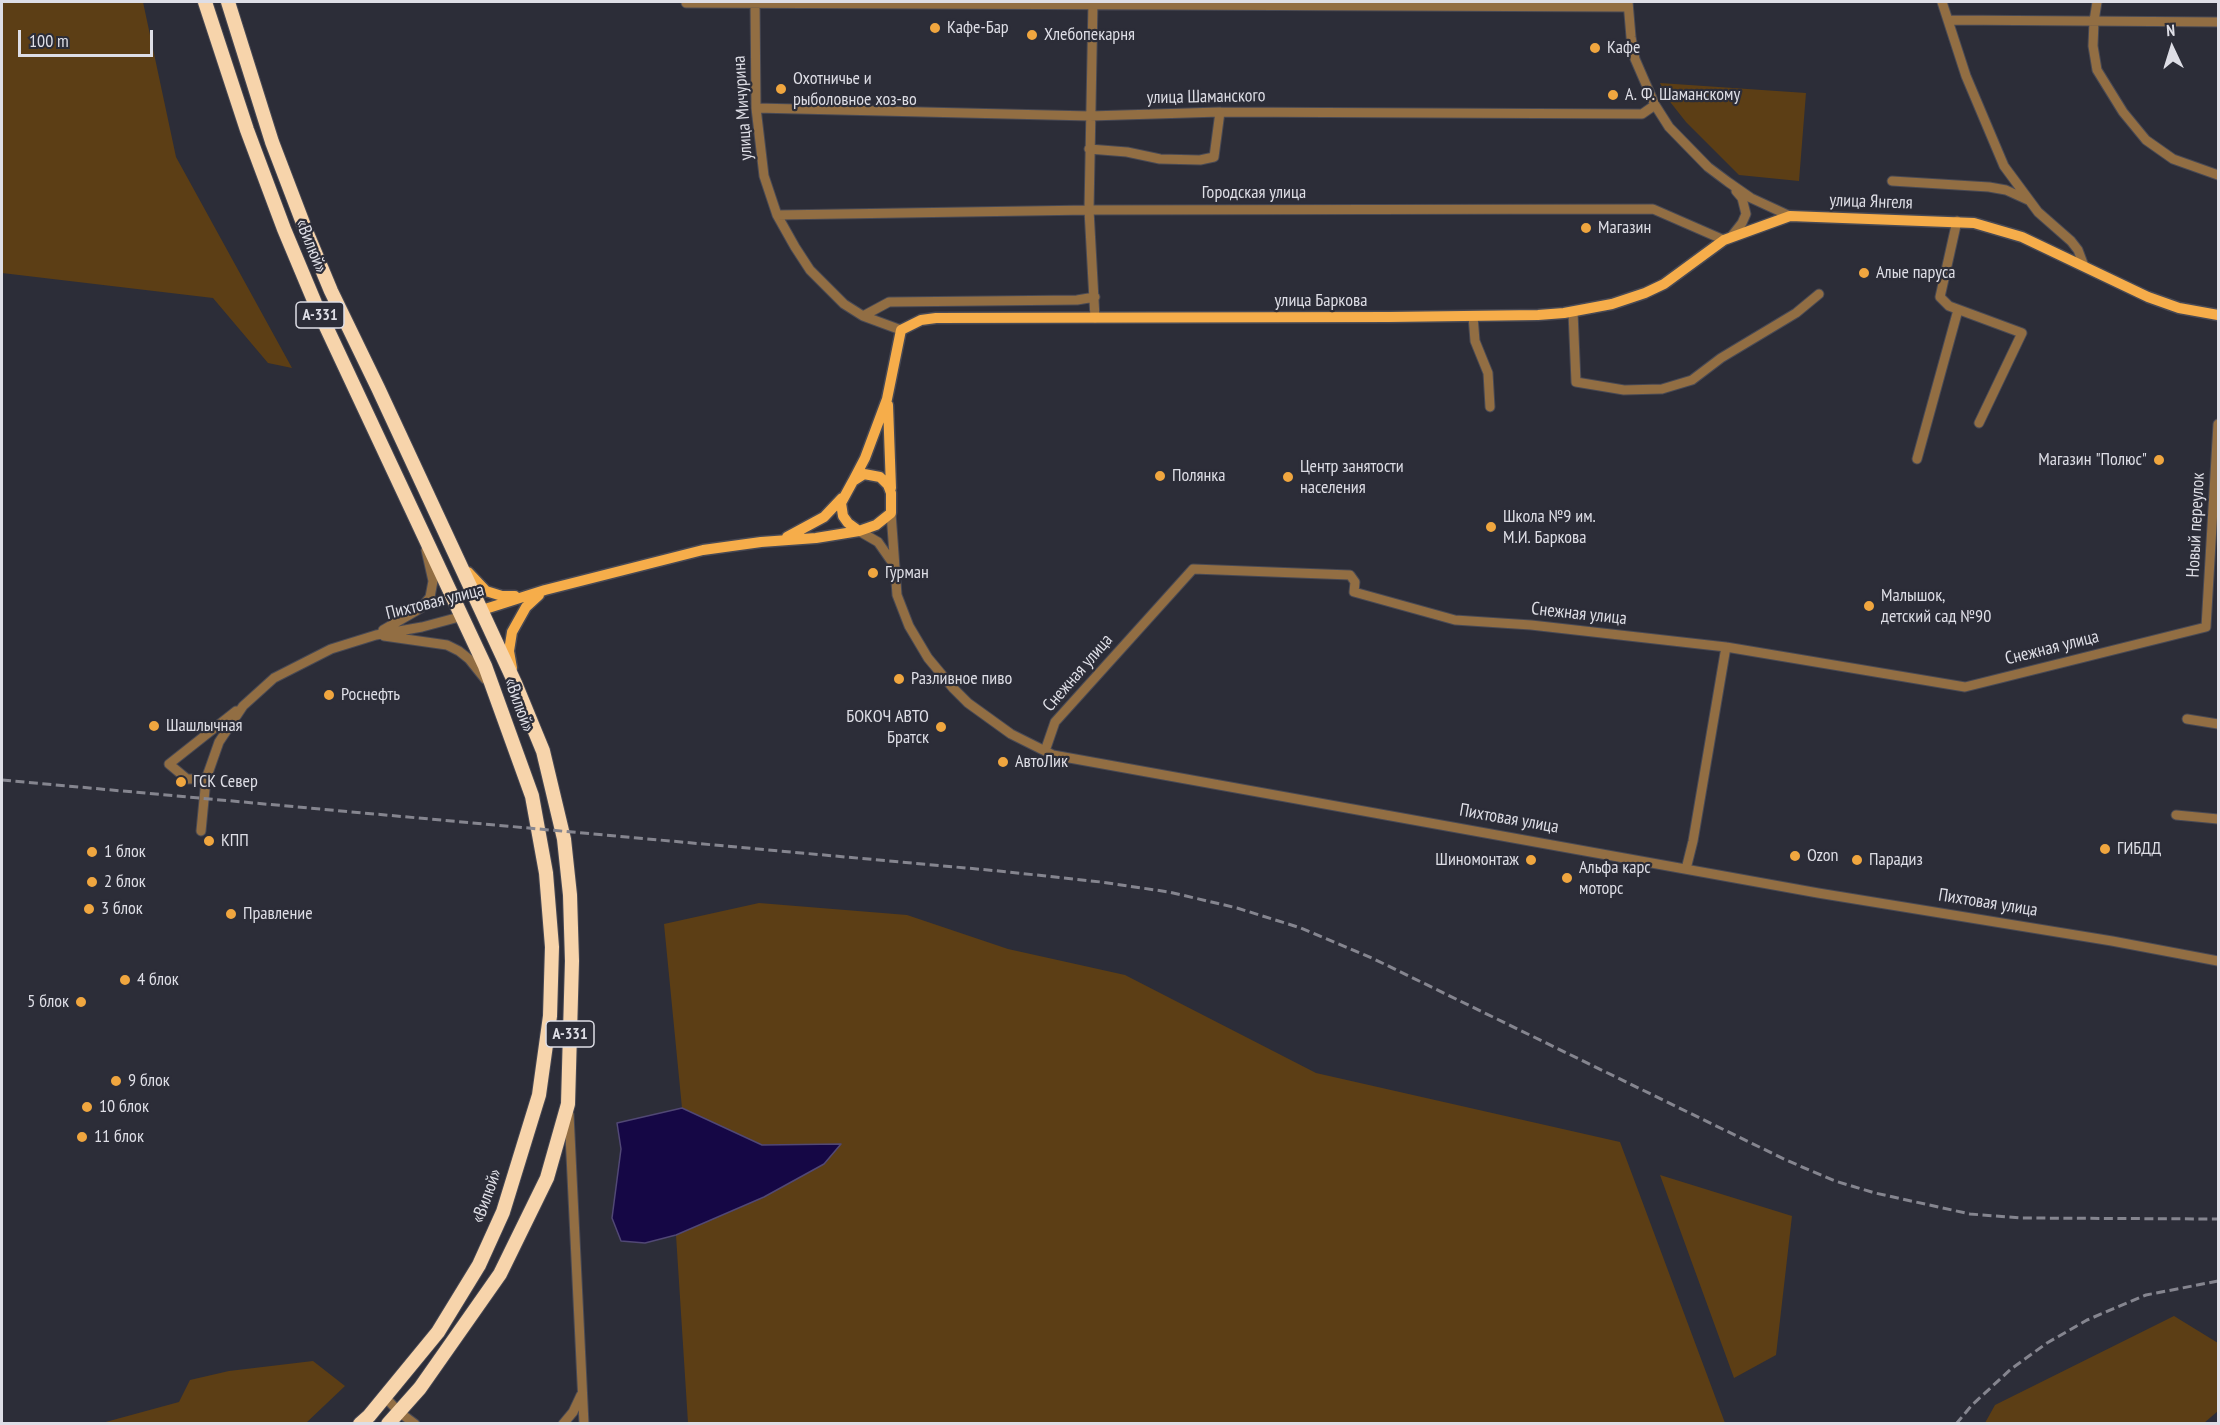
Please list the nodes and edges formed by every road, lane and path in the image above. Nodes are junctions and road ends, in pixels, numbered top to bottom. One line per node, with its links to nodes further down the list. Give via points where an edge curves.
1 (206, 2): 46 (highway, «Вилюй» / А-331, via 284,229)
2 (228, 2): 49 (highway, «Вилюй» / А-331, via 272,142 310,241)
3 (1942, 2): 10 (street)
4 (2097, 2): 11 (street)
5 (686, 3): 6 (street)
6 (755, 3): 7 (street); 14 (street, улица Мичурина)
7 (1093, 3): 8 (street); 16 (street)
8 (1256, 3): 9 (street)
9 (1628, 4): 13 (street, улица Янгеля, via 1635,59)
10 (1949, 20): 11 (street); 21 (street, via 1966,76 2004,166)
11 (2094, 21): 12 (street); 18 (street, via 2092,46 2097,70 2123,112 2146,140 2173,159)
12 (2218, 22)
13 (1655, 105): 15 (street, улица Шаманского, via 1642,114); 19 (street, улица Янгеля, via 1669,128)
14 (756, 108): 16 (street, улица Шаманского); 23 (street, улица Мичурина, via 764,176)
15 (1220, 112): 16 (street, улица Шаманского); 17 (street, via 1214,157 1160,159)
16 (1090, 116): 17 (street)
17 (1089, 149): 22 (street)
18 (2218, 174)
19 (1728, 182): 24 (street, улица Янгеля); 26 (street, via 1742,198 1746,214)
20 (1892, 182): 21 (street, via 1989,187)
21 (2030, 201): 27 (street, via 2071,241)
22 (1089, 210): 23 (street, Городская улица); 26 (street, Городская улица, via 1653,209); 29 (street)
23 (777, 215): 33 (street, улица Мичурина, via 810,270 844,304)
24 (1790, 216): 25 (main road, улица Янгеля); 26 (main road, улица Баркова)
25 (1957, 221): 27 (main road, улица Янгеля, via 2022,237); 30 (street, via 1940,297)
26 (1728, 239): 31 (main road, улица Баркова, via 1664,284 1627,300)
27 (2084, 266): 32 (main road, улица Янгеля, via 2148,297)
28 (1819, 294): 31 (street, via 1692,380 1662,388 1624,390 1576,382)
29 (1095, 297): 33 (street, via 890,302); 35 (street)
30 (1958, 310): 39 (street, via 2022,333); 41 (street)
31 (1574, 312): 34 (main road, улица Баркова)
32 (2218, 315)
33 (863, 316): 36 (street, улица Мичурина)
34 (1473, 316): 35 (main road, улица Баркова); 38 (street, via 1475,341 1488,374)
35 (1095, 318): 36 (main road, улица Баркова, via 936,318)
36 (901, 330): 37 (main road)
37 (887, 399): 42 (main road); 43 (main road)
38 (1490, 406)
39 (1979, 423)
40 (2218, 424): 54 (street, Новый переулок)
41 (1917, 459)
42 (853, 481): 43 (main road, via 864,474 876,475); 44 (main road)
43 (891, 492): 45 (main road)
44 (843, 496): 47 (main road, via 843,516); 48 (main road, Пихтовая улица, via 824,517)
45 (891, 513): 47 (main road, via 876,525); 50 (street, Пихтовая улица)
46 (422, 531): 53 (highway, «Вилюй» / А-331); 55 (street, via 433,591 421,608)
47 (859, 531): 48 (main road, Пихтовая улица); 50 (street, Пихтовая улица, via 878,542)
48 (782, 540): 51 (main road, Пихтовая улица, via 703,550)
49 (456, 555): 51 (main road, via 474,580 501,597); 52 (highway, «Вилюй» / А-331)
50 (893, 564): 62 (street, Пихтовая улица, via 897,594 909,626 939,672 985,716)
51 (544, 590): 52 (main road, Пихтовая улица); 57 (main road, via 526,607 512,632 509,651)
52 (482, 610): 53 (highway, Пихтовая улица); 57 (highway, «Вилюй» / А-331)
53 (463, 616): 55 (street, Пихтовая улица); 58 (highway, «Вилюй» / А-331)
54 (2206, 627): 56 (street, Снежная улица, via 1965,687)
55 (376, 635): 58 (street, via 434,642 459,651 477,668); 59 (street, Пихтовая улица, via 301,662 274,678)
56 (1726, 647): 62 (street, Снежная улица, via 1455,620 1354,592 1355,582 1350,575 1193,568 1055,722); 67 (street)
57 (515, 683): 69 (highway, «Вилюй» / А-331, via 543,751 564,839 572,961)
58 (496, 696): 71 (highway, «Вилюй» / А-331, via 532,796 546,873 552,947 550,1016 540,1086 503,1212 478,1265 438,1332)
59 (243, 706): 63 (street, Пихтовая улица, via 219,742); 63 (street, via 170,764 187,779)
60 (2187, 719): 61 (street)
61 (2218, 724)
62 (1045, 751): 67 (street, Пихтовая улица, via 1070,760)
63 (206, 779): 66 (street, Пихтовая улица)
64 (2176, 815): 65 (street)
65 (2218, 819)
66 (201, 831)
67 (1686, 869): 68 (street, Пихтовая улица)
68 (2218, 961)
69 (568, 1104): 70 (street); 72 (highway, «Вилюй» / А-331, via 547,1178 500,1274)
70 (582, 1393): 76 (street); 77 (street)
71 (385, 1396): 72 (street); 73 (highway, «Вилюй» / А-331)
72 (399, 1412): 74 (highway, «Вилюй» / А-331); 75 (street)
73 (360, 1424)
74 (388, 1424)
75 (415, 1424)
76 (563, 1424)
77 (584, 1424)

